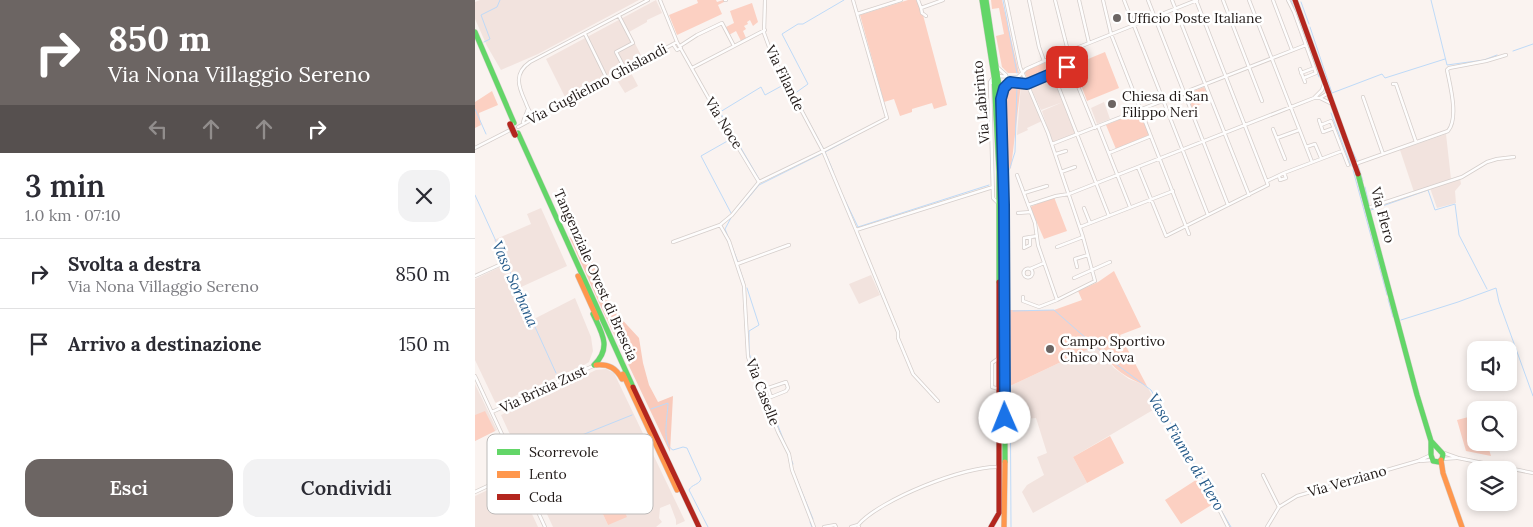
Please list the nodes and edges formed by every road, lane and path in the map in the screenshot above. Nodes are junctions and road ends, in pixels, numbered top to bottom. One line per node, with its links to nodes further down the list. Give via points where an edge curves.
1 (648, 0): 27 (street)
2 (660, 0): 38 (street, Via Noce)
3 (765, 0): 31 (street, Via Filande)
4 (853, 0): 26 (street)
5 (901, 0): 26 (street)
6 (918, 0): 24 (street)
7 (943, 0): 24 (street)
8 (982, 0): 59 (main road, Via Labirinto)
9 (987, 0): 47 (main road, Via Labirinto)
10 (1006, 0): 53 (street)
11 (1029, 0): 46 (street)
12 (1055, 0): 42 (street)
13 (1079, 0): 36 (street)
14 (1103, 0): 34 (street)
15 (1124, 0): 30 (street)
16 (1148, 0): 29 (street)
17 (1172, 0): 25 (street)
18 (1197, 0): 25 (street); 56 (street)
19 (1223, 0): 49 (street)
20 (1249, 0): 45 (street)
21 (1273, 0): 41 (street)
22 (1289, 0): 39 (street)
23 (1298, 1): 57 (main road, Via Flero)
24 (921, 8): 28 (street)
25 (1175, 8): 29 (street); 62 (street)
26 (857, 14): 94 (street, via 887,118)
27 (619, 16): 33 (street); 52 (street, via 633,43 616,52)
28 (927, 16)
29 (1155, 16): 30 (street); 65 (street)
30 (1134, 25): 34 (street); 69 (street)
31 (765, 30): 40 (street); 94 (street, Via Filande, via 774,60)
32 (475, 32): 80 (main road, Tangenziale Ovest di Brescia)
33 (585, 34): 58 (street); 73 (street, via 523,67 518,81)
34 (1111, 34): 36 (street); 74 (street)
35 (475, 41): 80 (main road, Tangenziale Ovest di Brescia)
36 (1089, 43): 42 (street)
37 (673, 44): 38 (street, Via Guglielmo Ghislandi); 38 (street, via 677,50); 52 (street, Via Guglielmo Ghislandi)
38 (679, 45): 40 (street, Via Guglielmo Ghislandi, via 723,23); 50 (street, Via Noce)
39 (1306, 45): 41 (street); 51 (street)
40 (734, 46): 50 (street)
41 (1293, 50): 45 (street)
42 (1068, 51): 43 (street)
43 (1061, 54): 46 (street); 48 (street)
44 (1506, 55): 89 (street, via 1449,68 1452,126 1446,132)
45 (1271, 58): 49 (street); 71 (street)
46 (1044, 61): 53 (street)
47 (997, 67): 55 (street); 59 (main road, Via Labirinto)
48 (1067, 67): 54 (street); 79 (street, via 1071,68)
49 (1249, 67): 56 (street); 70 (street)
50 (692, 68): 113 (street, Via Noce)
51 (1314, 68): 51 (street, via 1315,73 1304,80 1301,71)
52 (625, 69): 58 (street, Via Guglielmo Ghislandi)
53 (1022, 73): 55 (street, via 1018,77); 61 (street)
54 (1053, 73): 61 (street); 85 (street)
55 (1007, 76): 59 (street)
56 (1226, 76): 62 (street); 77 (street)
57 (1325, 78): 64 (main road, Via Flero); 66 (street)
58 (607, 79): 75 (street, Via Guglielmo Ghislandi)
59 (995, 80): 60 (street); 68 (main road, Via Labirinto); 116 (street, Via Labirinto); 122 (main road, Via Labirinto)
60 (1010, 82): 61 (street); 68 (street)
61 (1027, 84): 90 (street)
62 (1205, 84): 65 (street); 84 (street)
63 (1393, 84): 89 (street, via 1400,92)
64 (1329, 92): 66 (street); 72 (main road, Via Flero)
65 (1184, 93): 69 (street); 88 (street)
66 (1320, 96): 71 (street); 72 (street)
67 (1363, 97): 98 (street)
68 (1001, 99): 164 (main road, Via Labirinto, via 1004,205)
69 (1163, 101): 74 (street); 93 (street)
70 (1263, 101)
71 (1291, 107): 77 (street); 83 (street)
72 (1335, 108): 105 (main road, Via Flero)
73 (528, 109): 75 (street); 80 (street, via 526,118)
74 (1141, 110): 79 (street); 86 (street)
75 (536, 117): 80 (street, Via Guglielmo Ghislandi)
76 (1319, 120): 78 (street)
77 (1245, 125): 84 (street); 112 (street)
78 (1321, 125): 81 (street, via 1331,121); 81 (street, via 1323,132)
79 (1097, 127): 85 (street); 97 (street)
80 (515, 128): 92 (street, Via Guglielmo Ghislandi); 156 (main road, Tangenziale Ovest di Brescia); 184 (main road, Tangenziale Ovest di Brescia)
81 (1334, 128): 96 (street)
82 (1273, 129): 87 (street)
83 (1299, 130): 87 (street); 91 (street)
84 (1225, 133): 88 (street); 120 (street)
85 (1078, 135): 90 (street); 114 (street)
86 (1151, 136): 97 (street); 101 (street)
87 (1277, 138): 103 (street)
88 (1204, 141): 93 (street); 124 (street)
89 (1416, 142): 98 (street)
90 (1052, 144): 99 (street)
91 (1306, 147): 102 (street, via 1315,144); 104 (street)
92 (475, 148)
93 (1183, 150): 101 (street); 130 (street)
94 (823, 151): 113 (street); 136 (street)
95 (1066, 151): 99 (street)
96 (1342, 151): 102 (street); 106 (street)
97 (1109, 153): 111 (street)
98 (1383, 154): 105 (street)
99 (1055, 155): 109 (street)
100 (1514, 157): 127 (street, via 1487,162 1462,176)
101 (1160, 158): 108 (street); 117 (street)
102 (1321, 158): 104 (street)
103 (1285, 159)
104 (1312, 162): 112 (street)
105 (1355, 164): 127 (main road, Via Flero)
106 (1348, 166)
107 (1075, 167): 109 (street)
108 (1139, 167): 111 (street); 121 (street)
109 (1061, 172): 119 (street)
110 (1017, 175): 118 (street)
111 (1117, 175): 114 (street); 125 (street)
112 (1267, 181): 120 (street, via 1268,185)
113 (759, 182): 133 (street)
114 (1097, 183): 119 (street); 131 (street)
115 (1047, 186): 118 (street)
116 (993, 187): 122 (street, Via Labirinto, via 993,198); 136 (street)
117 (1173, 190): 121 (street); 134 (street)
118 (1024, 193): 123 (street)
119 (1069, 194): 123 (street); 135 (street)
120 (1249, 195): 124 (street)
121 (1151, 200): 125 (street); 134 (street, via 1167,236)
122 (999, 204): 164 (main road, Via Labirinto, via 999,389)
123 (1028, 205): 128 (street)
124 (1229, 205): 130 (street)
125 (1130, 207): 131 (street)
126 (1084, 208): 132 (street)
127 (1368, 208): 168 (main road, Via Flero, via 1417,395)
128 (1031, 212): 129 (street); 138 (street)
129 (1018, 213)
130 (1209, 215): 134 (street)
131 (1109, 216): 132 (street)
132 (1090, 223): 135 (street)
133 (721, 225): 141 (street); 148 (street, Via Caselle)
134 (1187, 225): 137 (street)
135 (1080, 227): 140 (street)
136 (857, 230): 162 (street, via 913,374)
137 (1189, 234)
138 (1037, 236): 139 (street); 147 (street)
139 (1030, 237): 139 (street, via 1023,239 1025,248 1030,246)
140 (1083, 237): 143 (street); 144 (street)
141 (673, 242)
142 (789, 245): 148 (street)
143 (1057, 247)
144 (1088, 255): 149 (street, via 1075,259); 151 (street)
145 (508, 261): 152 (street)
146 (1110, 262): 151 (street)
147 (1044, 263): 150 (street); 155 (street)
148 (737, 264): 160 (street, Via Caselle, via 746,303 747,352)
149 (1077, 267)
150 (1030, 269)
151 (1092, 271): 153 (street); 155 (street, via 1095,281)
152 (475, 276)
153 (1074, 278)
154 (1023, 297): 155 (street, via 1023,301 1039,307)
155 (1057, 300)
156 (591, 305): 157 (main road, via 605,350 603,357); 161 (main road, Tangenziale Ovest di Brescia)
157 (594, 365): 161 (main road, via 606,364 615,368); 163 (street, Via Brixia Zust)
158 (475, 377): 163 (street)
159 (768, 388): 159 (street, via 771,397 788,388 786,382); 160 (street)
160 (762, 390): 185 (street, Via Caselle, via 789,454)
161 (635, 400): 166 (main road, Tangenziale Ovest di Brescia)
162 (939, 401)
163 (492, 412): 165 (street)
164 (1002, 418): 171 (main road, Via Labirinto)
165 (502, 434)
166 (651, 434)
167 (653, 438): 183 (main road, Tangenziale Ovest di Brescia)
168 (1437, 456): 169 (street); 169 (street); 170 (street, Via Verziano); 170 (street, Via Verziano); 192 (main road, Via Flero)
169 (1458, 458): 172 (street)
170 (1418, 461): 177 (street, Via Verziano, via 1297,496)
171 (1002, 467): 179 (main road, Via Labirinto, via 1005,504); 180 (street, via 932,482 882,506 866,516)
172 (1533, 472)
173 (1263, 475): 177 (street)
174 (487, 487): 175 (street)
175 (475, 492)
176 (1218, 507): 190 (street)
177 (1279, 507): 191 (street, Via Verziano)
178 (539, 514): 182 (street)
179 (1000, 519): 181 (main road, via 994,521); 189 (main road, Via Labirinto)
180 (858, 526): 188 (street)
181 (993, 526)
182 (545, 527)
183 (695, 527)
184 (699, 527)
185 (814, 527)
186 (824, 527): 187 (street)
187 (836, 527)
188 (851, 527)
189 (1004, 527)
190 (1228, 527)
191 (1267, 527)
192 (1462, 527)

